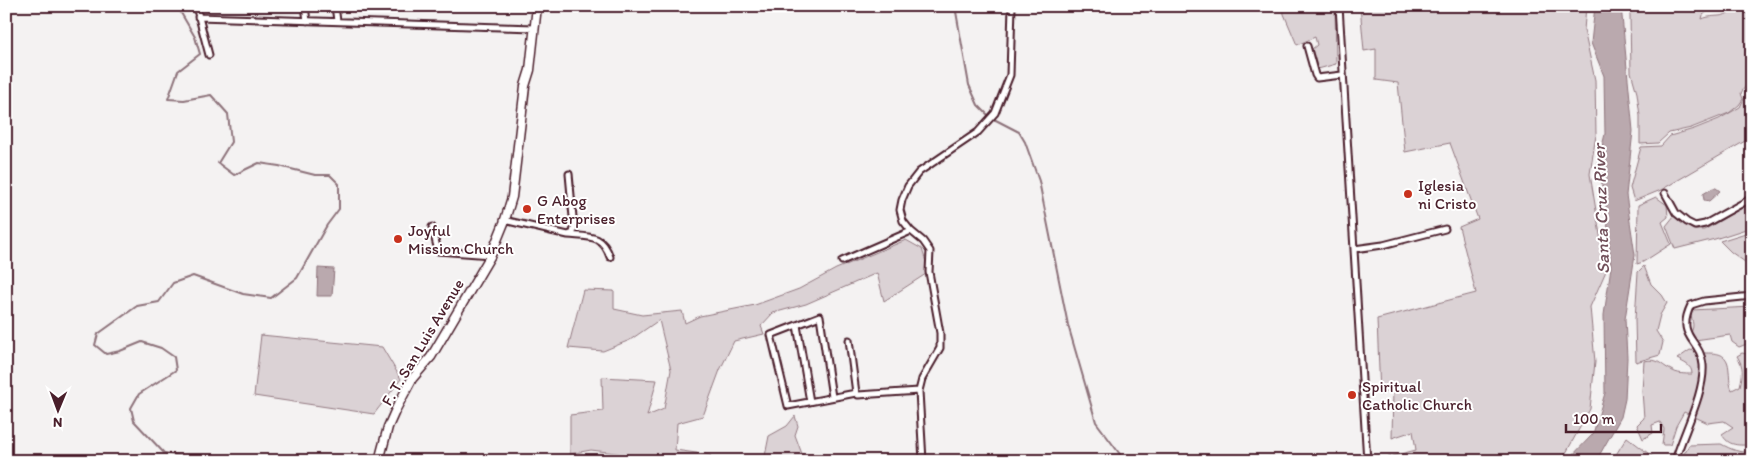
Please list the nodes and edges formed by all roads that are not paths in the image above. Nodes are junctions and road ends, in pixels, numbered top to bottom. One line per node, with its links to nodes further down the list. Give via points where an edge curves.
1 (196, 6): 7 (street)
2 (305, 6): 8 (street)
3 (335, 6): 9 (street)
4 (538, 6): 10 (main road, F. T. San Luis Avenue)
5 (1012, 6): 20 (street, via 1010,75 995,113 978,132 919,172 908,186 900,210 903,222)
6 (1339, 6): 13 (street)
7 (198, 17): 8 (street); 12 (street)
8 (307, 21): 9 (street)
9 (337, 22): 10 (street)
10 (535, 28): 17 (main road, F. T. San Luis Avenue, via 512,197)
11 (1307, 46): 13 (street, via 1317,78)
12 (208, 55)
13 (1342, 75): 22 (street)
14 (569, 174): 21 (street, via 574,228)
15 (1665, 193): 16 (street, via 1676,213 1695,226 1705,224)
16 (1752, 198)
17 (504, 220): 21 (street); 23 (main road, F. T. San Luis Avenue)
18 (432, 227): 23 (street, via 438,251)
19 (1444, 229): 22 (street)
20 (911, 231): 25 (street); 29 (street, via 924,241 930,251 930,272 940,333 940,348 922,379)
21 (568, 235): 24 (street, via 597,238)
22 (1354, 249): 35 (street)
23 (491, 255): 33 (main road, F. T. San Luis Avenue, via 431,357 408,386 388,427)
24 (610, 257)
25 (842, 261)
26 (1752, 296): 36 (street, via 1704,300 1691,305 1685,317 1685,329 1703,363 1703,377)
27 (797, 325): 31 (street, via 820,316); 32 (street); 32 (street, via 771,335 788,406)
28 (849, 340): 30 (street)
29 (919, 391): 30 (street); 34 (street)
30 (856, 394): 31 (street)
31 (832, 397): 32 (street)
32 (810, 402)
33 (379, 461)
34 (923, 461)
35 (1366, 461)
36 (1675, 461)

